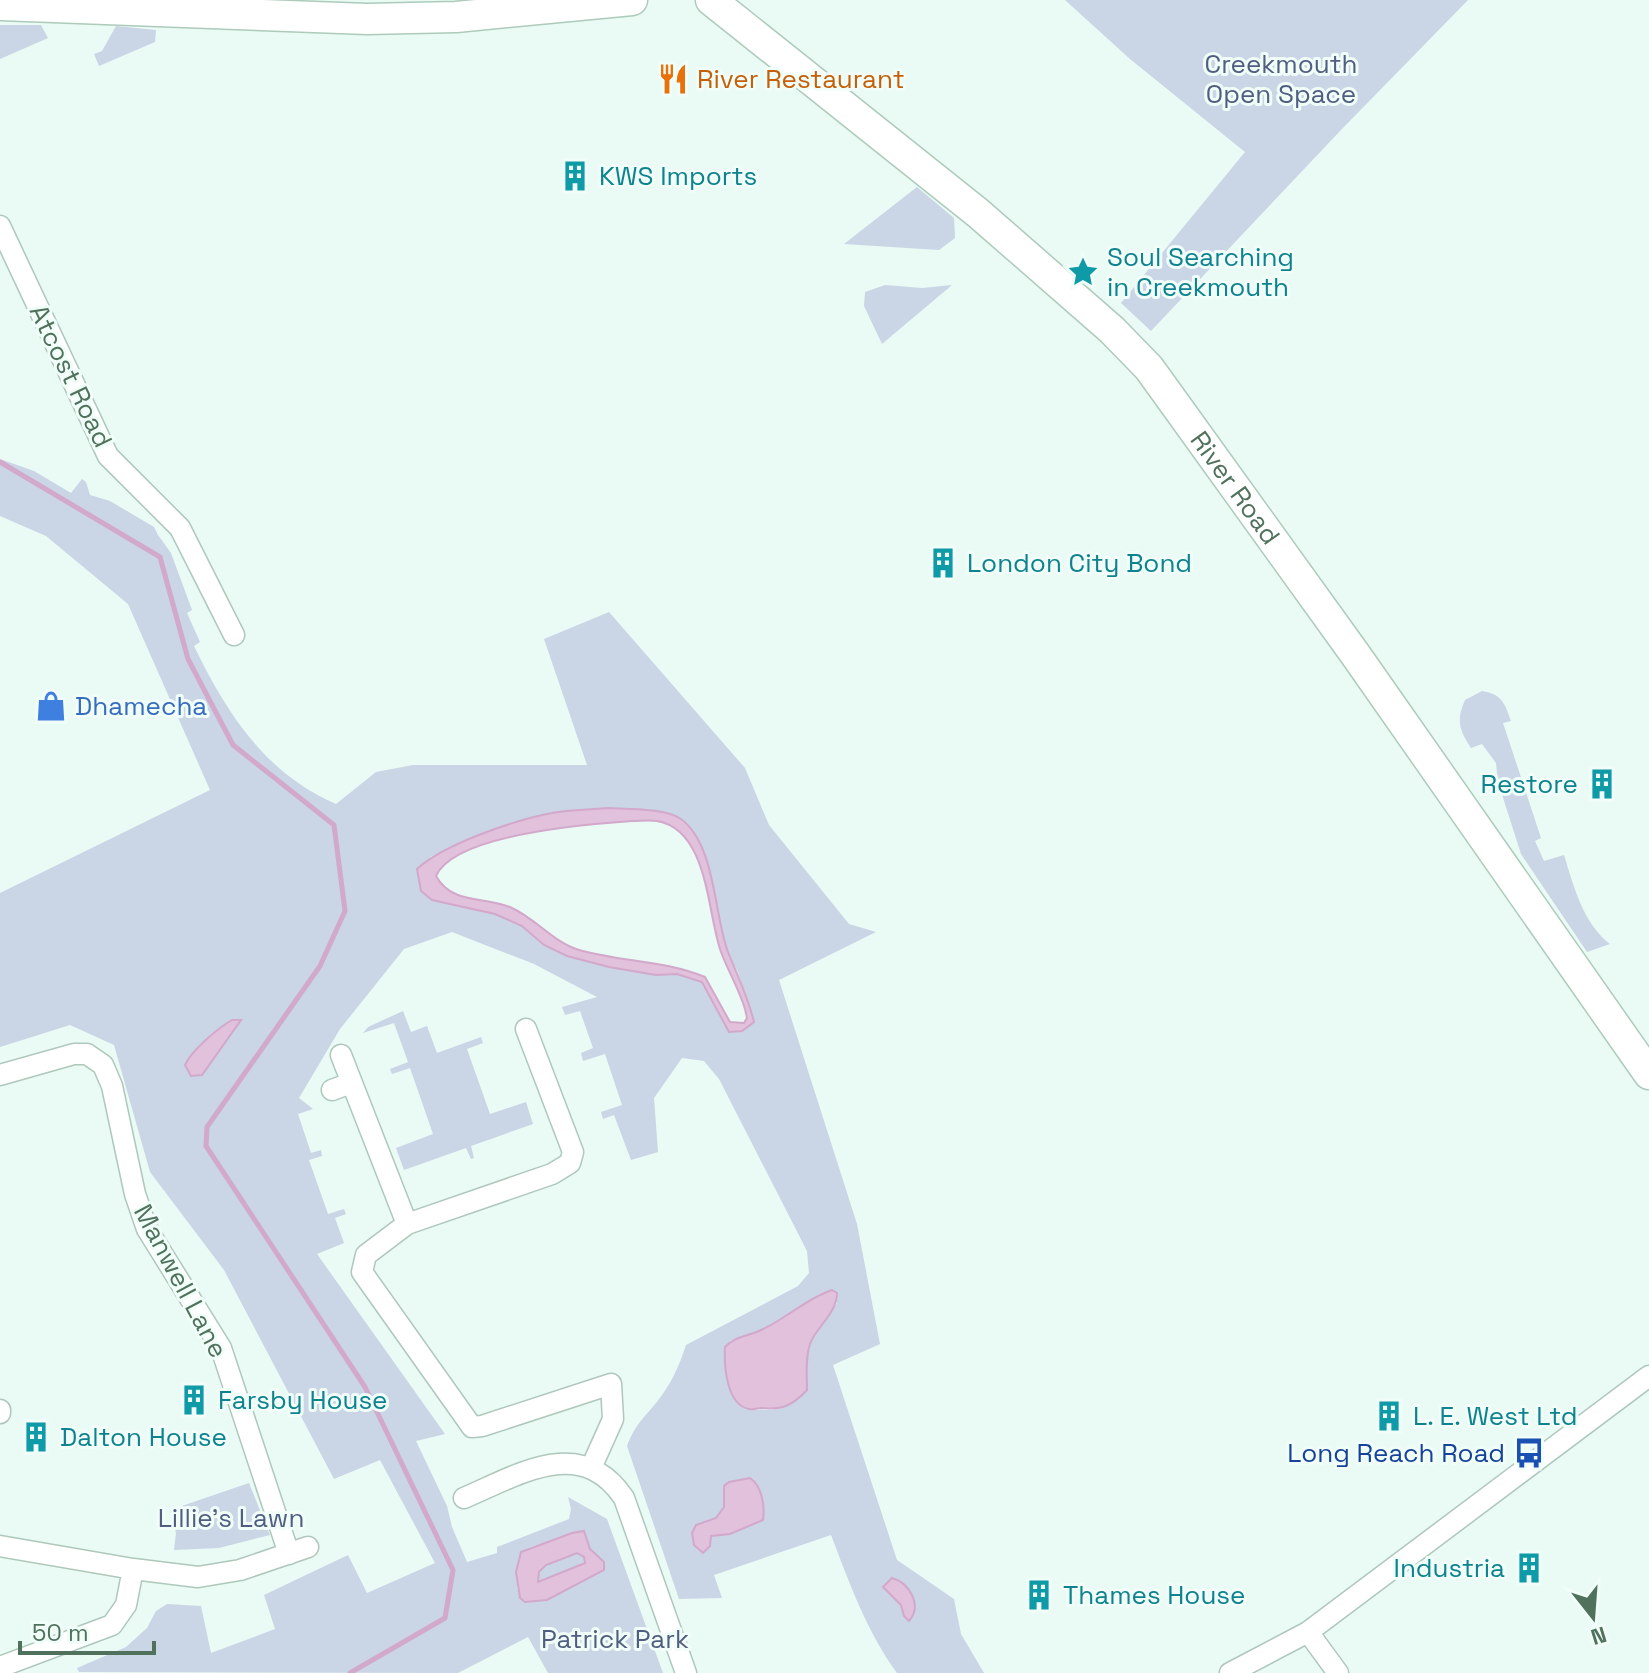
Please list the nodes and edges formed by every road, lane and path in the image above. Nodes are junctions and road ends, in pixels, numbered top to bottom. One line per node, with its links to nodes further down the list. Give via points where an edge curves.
1 (632, 0): 3 (street, via 456,17 367,19)
2 (711, 0): 8 (street, River Road, via 978,213 1149,368)
3 (0, 5)
4 (0, 226): 5 (street, Atcost Road, via 108,456 180,528)
5 (234, 635)
6 (526, 1029): 10 (street, via 573,1152 570,1163)
7 (341, 1055): 10 (street, via 342,1086)
8 (1649, 1074)
9 (0, 1075): 15 (street, Manwell Lane, via 74,1054 87,1054 103,1065 147,1229 221,1348 299,1551 214,1576)
10 (407, 1224): 12 (street, via 366,1255 362,1272 472,1427 611,1384 613,1419)
11 (1649, 1376): 16 (street)
12 (591, 1468): 13 (street, via 554,1464); 18 (street, via 624,1498)
13 (464, 1498)
14 (0, 1546): 15 (street)
15 (133, 1569): 17 (street, via 126,1605 112,1625)
16 (1308, 1632): 19 (street); 20 (street)
17 (0, 1667)
18 (686, 1673)
19 (1230, 1673)
20 (1338, 1673)

